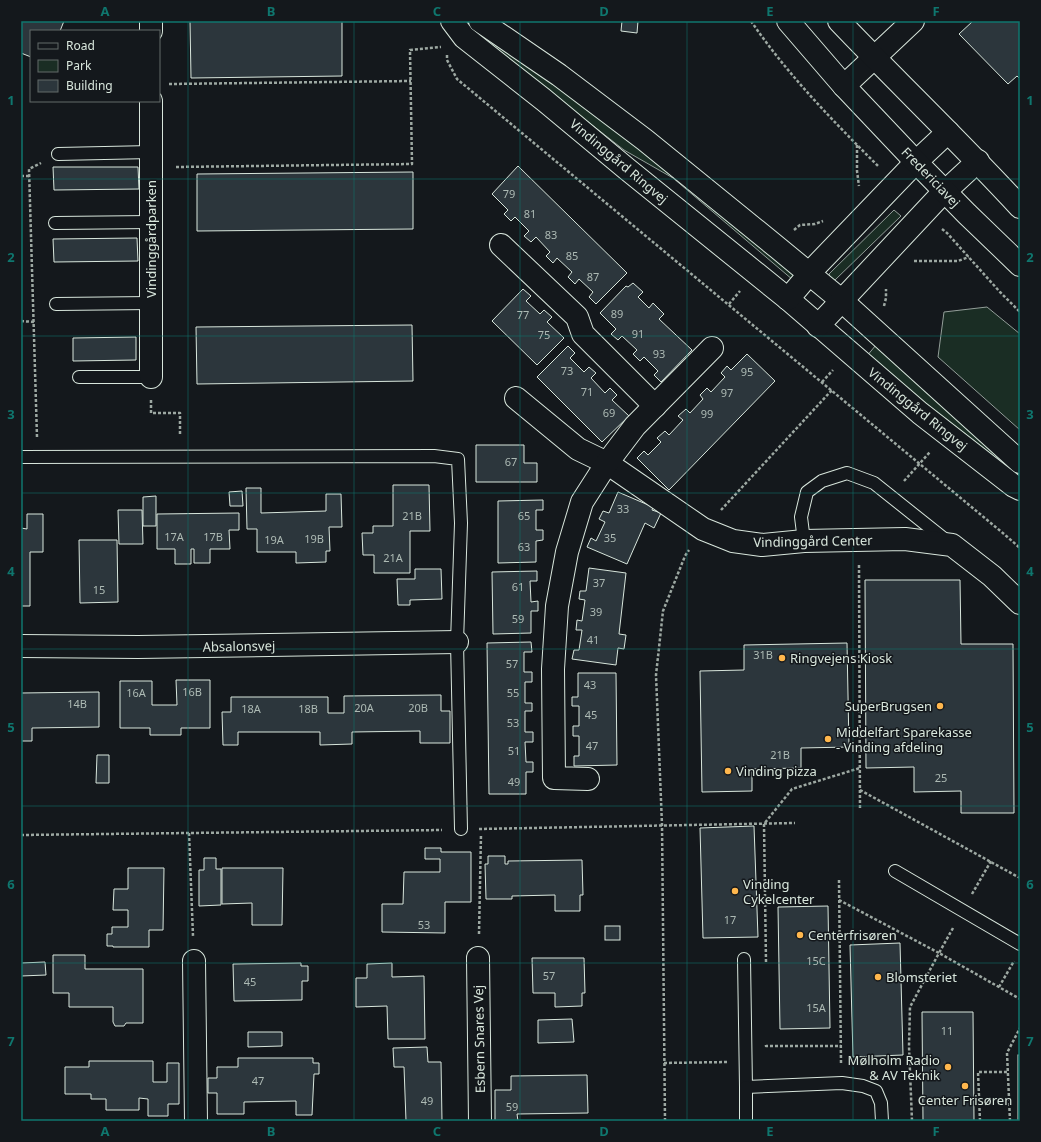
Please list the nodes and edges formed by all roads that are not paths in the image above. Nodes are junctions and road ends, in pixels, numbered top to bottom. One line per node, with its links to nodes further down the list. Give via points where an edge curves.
1 (452, 21): 21 (street, Vindinggård Ringvej, via 464,37)
2 (480, 21): 20 (street, Vindinggård Ringvej, via 559,75 645,140)
3 (788, 21): 7 (street, Fredericiavej)
4 (839, 21): 6 (street)
5 (913, 21): 6 (street)
6 (874, 58): 7 (street); 9 (street)
7 (844, 86): 13 (street, Fredericiavej)
8 (151, 102): 11 (street, Vindinggårdparken)
9 (948, 132): 12 (street); 13 (street)
10 (58, 154): 11 (lane)
11 (151, 159): 16 (street, Vindinggårdparken)
12 (978, 161): 14 (street); 15 (street)
13 (916, 162): 14 (street, Fredericiavej); 20 (street)
14 (945, 191): 19 (street, Fredericiavej); 22 (street)
15 (1020, 206)
16 (151, 222): 17 (lane); 24 (street, Vindinggårdparken)
17 (55, 223)
18 (501, 245): 30 (street, via 577,317 583,334)
19 (1020, 265)
20 (809, 274): 21 (street); 22 (street, Vindinggård Ringvej)
21 (788, 300): 25 (street, Vindinggård Ringvej)
22 (841, 300): 25 (street); 32 (street, Vindinggård Ringvej)
23 (56, 304): 24 (lane)
24 (151, 304): 28 (street, Vindinggårdparken)
25 (818, 326): 34 (street, Vindinggård Ringvej, via 920,413)
26 (712, 348): 30 (street)
27 (79, 377): 28 (lane)
28 (151, 377)
29 (516, 398): 33 (street, Vindinggård Center, via 578,449)
30 (655, 406): 33 (street, via 635,426)
31 (21, 457): 38 (lane, via 458,458 461,523)
32 (1020, 462)
33 (607, 463): 35 (street, Vindinggård Center, via 703,529 733,540 762,545); 40 (street, via 582,502 567,552 557,606 553,669 554,778)
34 (1020, 489)
35 (804, 541): 36 (street, Vindinggård Center, via 905,539); 36 (lane, via 801,517 807,492 822,481 847,473 874,483)
36 (952, 545): 37 (street, via 992,576)
37 (1020, 603)
38 (457, 642): 39 (street, Absalonsvej, via 138,647); 41 (lane)
39 (21, 646)
40 (588, 779)
41 (462, 830)
42 (895, 871): 43 (lane)
43 (1020, 944)
44 (478, 958): 49 (street, Esbern Snares Vej)
45 (744, 959): 47 (lane)
46 (194, 961): 48 (street)
47 (746, 1087): 50 (lane); 51 (lane, via 842,1083 863,1086 876,1091 881,1103)
48 (196, 1121)
49 (480, 1121)
50 (746, 1121)
51 (882, 1121)

